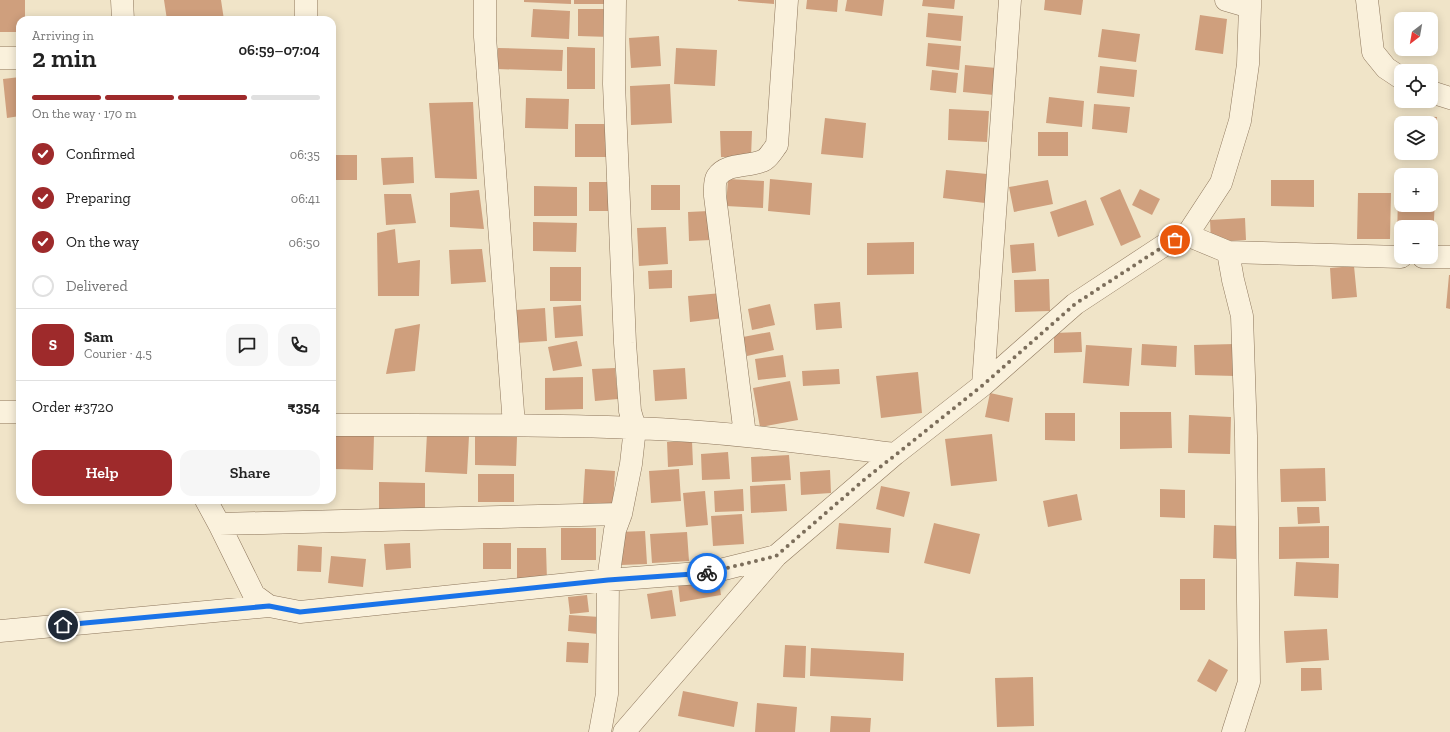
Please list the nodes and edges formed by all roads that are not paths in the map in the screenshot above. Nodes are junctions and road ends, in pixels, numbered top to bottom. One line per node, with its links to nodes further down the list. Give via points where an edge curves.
1 (122, 0): 10 (street)
2 (306, 0): 11 (street)
3 (485, 0): 26 (street, via 485,37)
4 (615, 0): 27 (street, via 614,84 625,343 630,411)
5 (787, 0): 28 (street, via 777,145 764,160 726,168 717,178 715,196)
6 (1010, 0): 22 (street)
7 (1226, 0): 9 (street)
8 (1367, 0): 14 (street, via 1374,52 1386,68)
9 (1250, 3): 17 (street, via 1248,64 1240,121 1221,183)
10 (123, 16)
11 (306, 16)
12 (0, 58): 13 (street)
13 (16, 58)
14 (1394, 73)
15 (1438, 94): 16 (street)
16 (1450, 98)
17 (1187, 235): 18 (street); 22 (street, via 1164,246 1075,304)
18 (1228, 252): 19 (street); 39 (street, via 1242,316 1249,682)
19 (1394, 257)
20 (1438, 257): 21 (street)
21 (1450, 257)
22 (983, 385): 29 (street)
23 (0, 412): 24 (street)
24 (16, 412)
25 (336, 425): 26 (street)
26 (514, 425): 27 (street)
27 (635, 428): 28 (street); 31 (street)
28 (745, 435): 29 (street)
29 (896, 454): 33 (street)
30 (208, 504): 32 (street)
31 (621, 514): 32 (street); 34 (street, via 615,530)
32 (219, 524): 35 (street, via 254,595)
33 (776, 556): 34 (street, via 712,572); 38 (street)
34 (608, 580): 35 (street, via 300,612); 37 (street, via 607,694)
35 (269, 606): 36 (street)
36 (0, 631)
37 (600, 732)
38 (624, 732)
39 (1233, 732)

